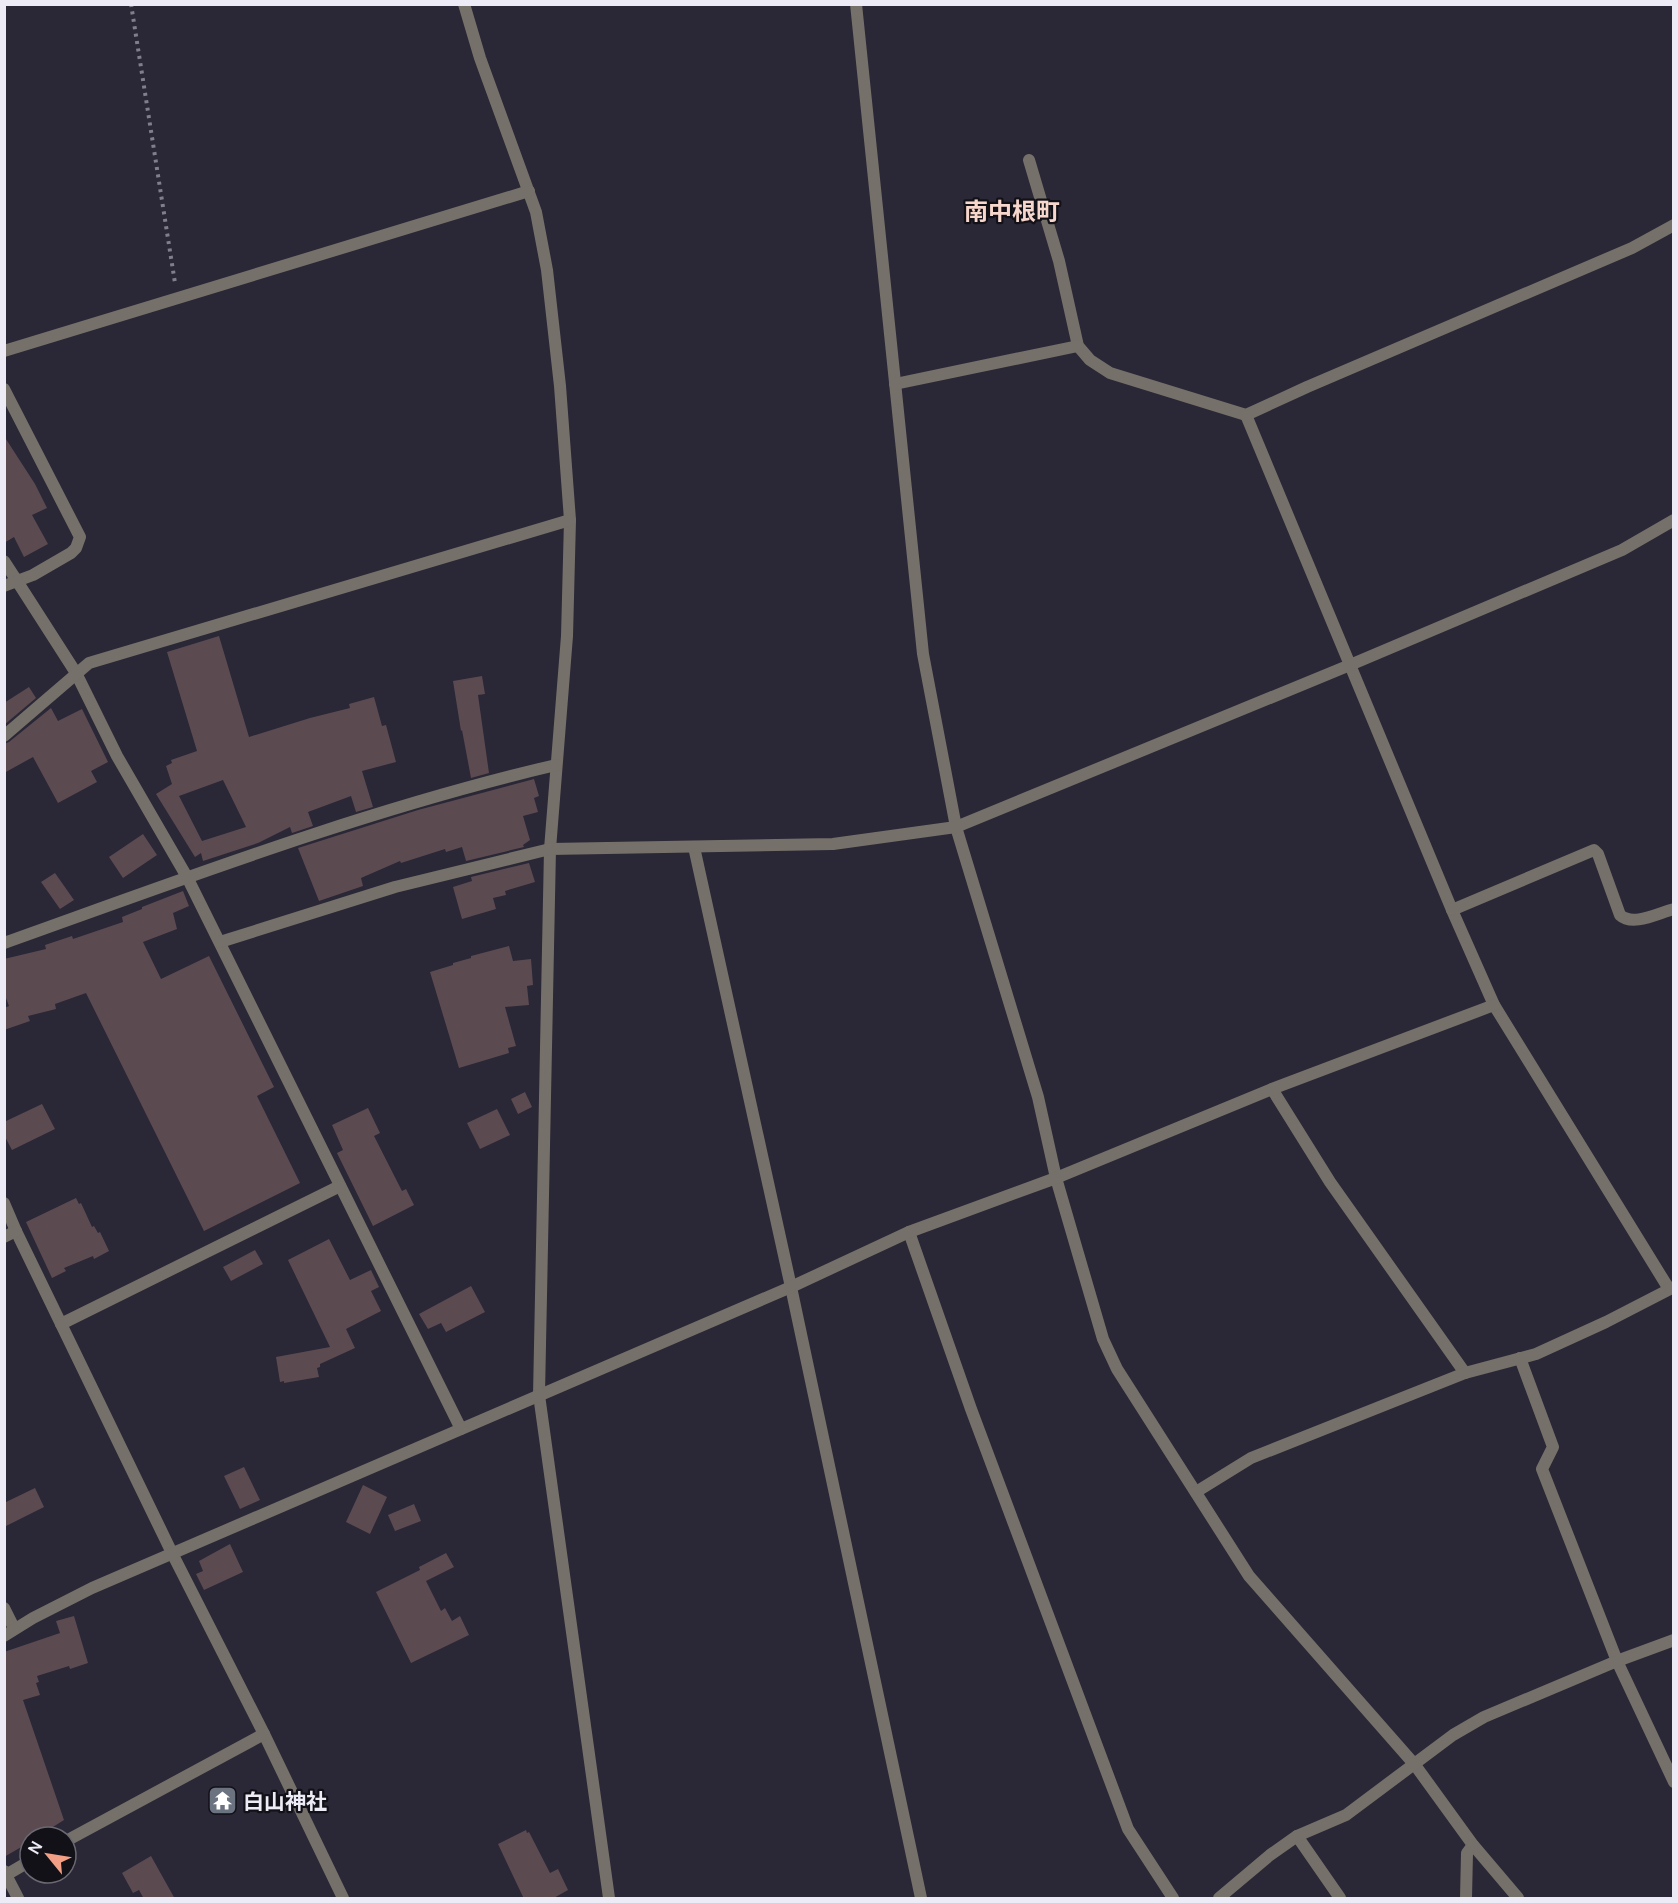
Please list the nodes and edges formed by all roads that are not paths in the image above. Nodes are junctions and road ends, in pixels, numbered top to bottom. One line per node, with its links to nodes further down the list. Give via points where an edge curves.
1 (464, 4): 4 (street)
2 (856, 4): 8 (street)
3 (1029, 160): 6 (street, via 1059,261)
4 (529, 191): 7 (street); 11 (street, via 548,270)
5 (1674, 225): 10 (street, via 1632,248)
6 (1078, 346): 8 (street); 10 (street, via 1110,373)
7 (4, 351)
8 (895, 384): 20 (street, via 923,654)
9 (4, 389): 14 (street, via 80,537 71,553)
10 (1246, 416): 16 (street)
11 (570, 519): 17 (street, via 89,663); 19 (street, via 567,636)
12 (1674, 520): 16 (street, via 1622,549)
13 (4, 561): 14 (street)
14 (17, 581): 15 (street); 17 (street)
15 (4, 586)
16 (1350, 665): 20 (street); 25 (street)
17 (76, 673): 18 (street); 23 (street, via 117,756)
18 (4, 736)
19 (556, 765): 22 (street); 23 (street, via 370,816)
20 (956, 827): 21 (street, via 833,844); 30 (street, via 1038,1097)
21 (694, 847): 22 (street); 36 (street)
22 (550, 849): 26 (street, via 395,887); 41 (street)
23 (187, 877): 26 (street); 27 (street)
24 (1674, 909): 25 (street, via 1625,920 1594,850)
25 (1452, 910): 28 (street)
26 (220, 942): 31 (street)
27 (4, 943)
28 (1494, 1005): 29 (street); 37 (street)
29 (1272, 1089): 30 (street); 40 (street, via 1330,1182)
30 (1056, 1178): 34 (street); 43 (street, via 1103,1339 1117,1369)
31 (340, 1186): 38 (street); 42 (street)
32 (4, 1203): 33 (street)
33 (16, 1231): 35 (street); 38 (street)
34 (909, 1232): 36 (street); 60 (street, via 1128,1829)
35 (4, 1237)
36 (791, 1287): 41 (street); 59 (street)
37 (1671, 1288): 39 (street, via 1606,1322)
38 (62, 1324): 44 (street)
39 (1520, 1358): 40 (street); 48 (street, via 1553,1447 1542,1468)
40 (1465, 1373): 43 (street, via 1251,1458)
41 (539, 1395): 42 (street); 58 (street)
42 (461, 1429): 44 (street)
43 (1196, 1492): 50 (street, via 1249,1576)
44 (172, 1553): 46 (street, via 92,1588); 49 (street)
45 (4, 1608): 46 (street)
46 (9, 1632)
47 (1674, 1640): 48 (street)
48 (1617, 1661): 50 (street, via 1484,1717); 51 (street)
49 (264, 1734): 52 (street); 57 (street)
50 (1415, 1765): 53 (street, via 1346,1815); 54 (street)
51 (1674, 1782)
52 (78, 1835)
53 (1297, 1836): 61 (street); 62 (street)
54 (1473, 1845): 63 (street, via 1467,1853); 64 (street)
55 (5, 1873): 56 (street)
56 (18, 1899)
57 (343, 1899)
58 (609, 1899)
59 (921, 1899)
60 (1173, 1899)
61 (1219, 1899)
62 (1340, 1899)
63 (1466, 1899)
64 (1518, 1899)

